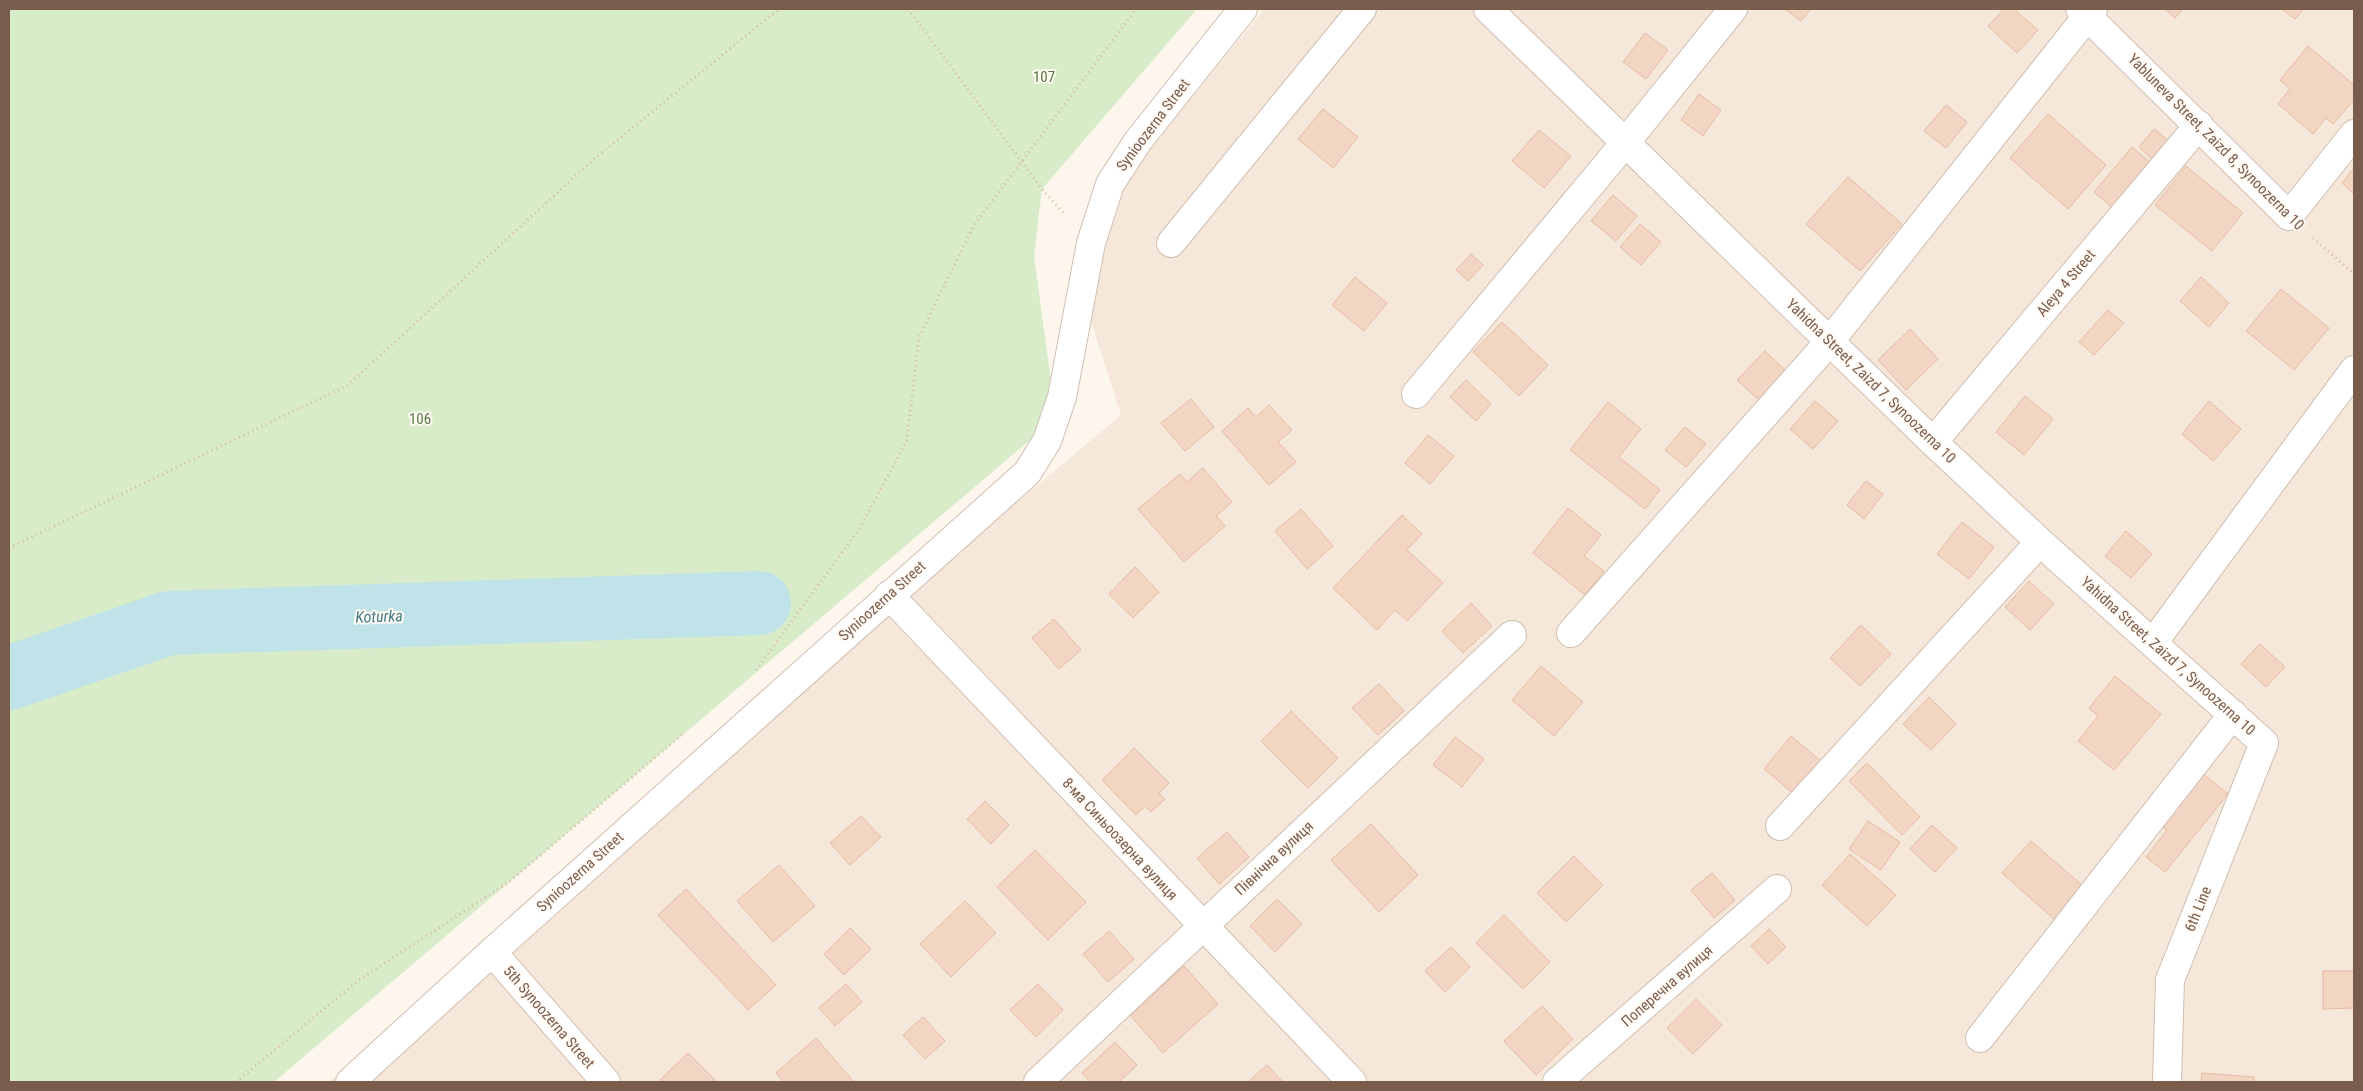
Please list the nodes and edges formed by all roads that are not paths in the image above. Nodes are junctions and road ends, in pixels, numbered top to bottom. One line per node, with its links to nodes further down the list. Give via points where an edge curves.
1 (1243, 9): 15 (street, Synioozerna Street, via 1138,141 1110,184 1091,243 1062,397 1047,441 1027,473)
2 (1362, 9): 9 (street)
3 (1488, 9): 8 (street, Yahidna Street, Zaizd 7, Synoozerna 10)
4 (1733, 9): 8 (street)
5 (2087, 11): 6 (street, Yabluneva Street, Zaizd 8, Synoozerna 10); 10 (street)
6 (2199, 125): 7 (street, Yabluneva Street, Zaizd 8, Synoozerna 10, via 2289,216); 13 (street, Aleya 4 Street)
7 (2354, 134)
8 (1626, 143): 10 (street, Yahidna Street, Zaizd 7, Synoozerna 10); 12 (street)
9 (1171, 243)
10 (1830, 341): 13 (street, Yahidna Street, Zaizd 7, Synoozerna 10); 16 (street)
11 (2354, 370): 18 (street)
12 (1416, 394)
13 (1933, 442): 14 (street, Yahidna Street, Zaizd 7, Synoozerna 10)
14 (2040, 542): 18 (street, Yahidna Street, Zaizd 7, Synoozerna 10); 21 (street)
15 (889, 595): 23 (street, 8-ма Синьоозерна вулиця); 24 (street, Synioozerna Street)
16 (1571, 633)
17 (1512, 635): 23 (street, Північна вулиця)
18 (2153, 643): 19 (street, Yahidna Street, Zaizd 7, Synoozerna 10)
19 (2232, 714): 20 (street, Yahidna Street, Zaizd 7, Synoozerna 10); 25 (street)
20 (2264, 743): 31 (street, 6th Line, via 2170,980)
21 (1780, 826)
22 (1777, 889): 30 (street, Поперечна вулиця)
23 (1202, 926): 28 (street, Північна вулиця); 29 (street, 8-ма Синьоозерна вулиця)
24 (492, 952): 26 (street, Synioozerna Street); 27 (street, 5th Synoozerna Street)
25 (1980, 1038)
26 (350, 1082)
27 (606, 1082)
28 (1038, 1082)
29 (1352, 1082)
30 (1557, 1082)
31 (2167, 1082)

